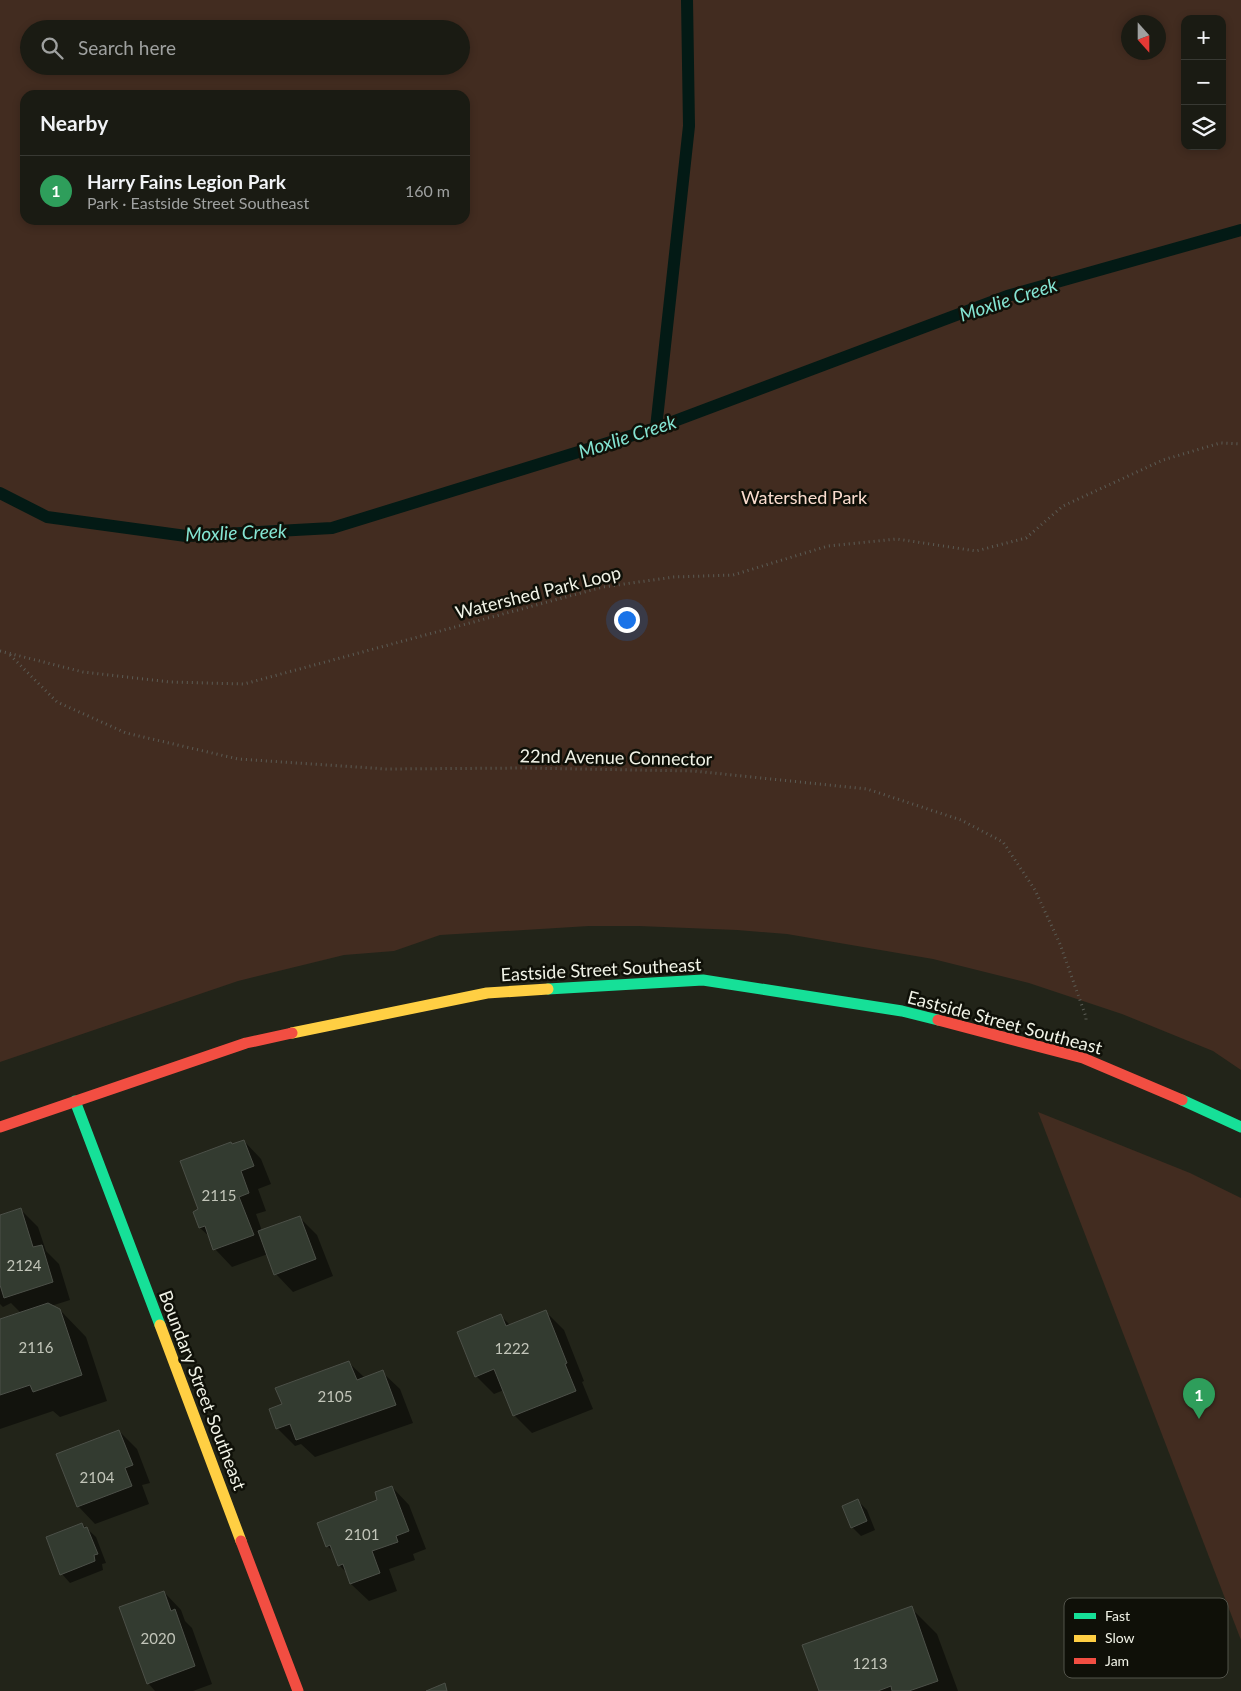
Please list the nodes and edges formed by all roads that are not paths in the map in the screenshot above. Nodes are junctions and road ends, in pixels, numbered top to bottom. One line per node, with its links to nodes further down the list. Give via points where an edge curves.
1 (75, 1100): 2 (street, Eastside Street Southeast); 3 (street, Eastside Street Southeast, via 246,1043 487,993 703,980 902,1011 1083,1058 1210,1111); 4 (street, Boundary Street Southeast)
2 (0, 1127)
3 (1241, 1128)
4 (298, 1691)

